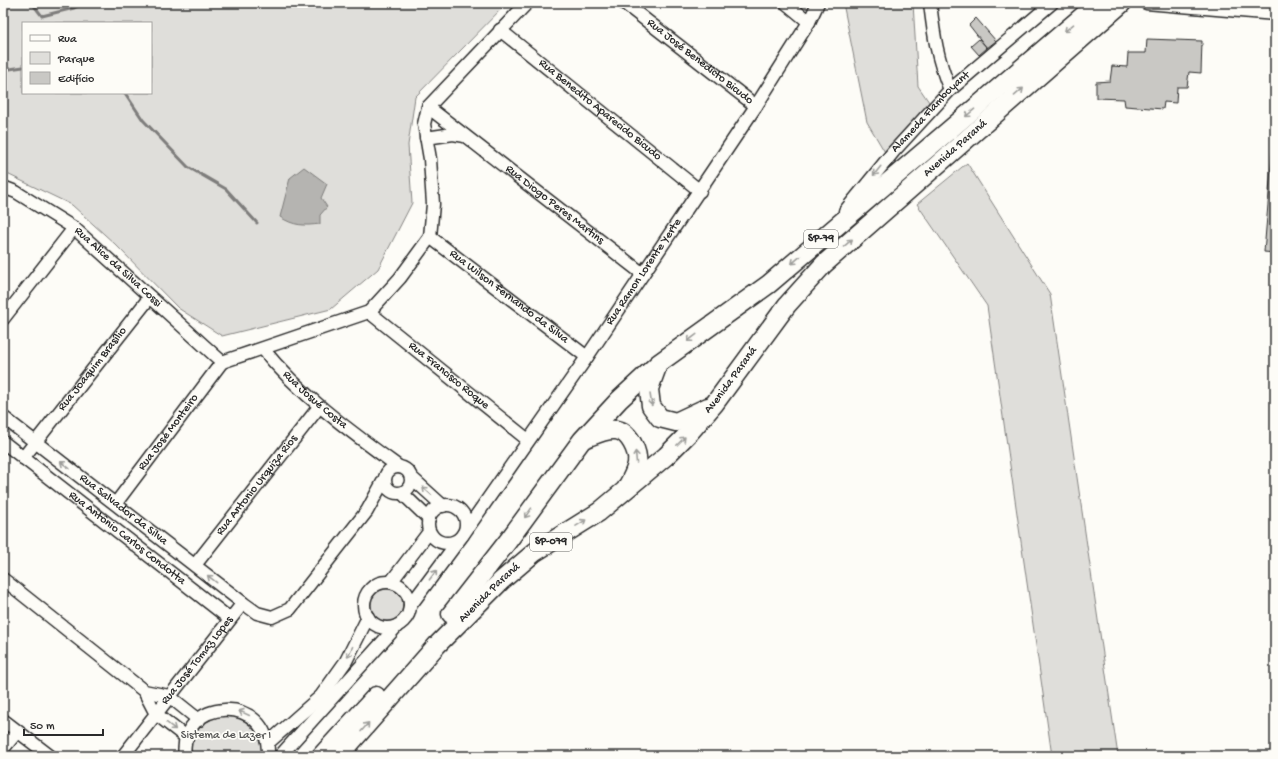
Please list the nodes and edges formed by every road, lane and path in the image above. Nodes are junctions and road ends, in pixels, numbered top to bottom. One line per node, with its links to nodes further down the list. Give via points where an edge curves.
1 (526, 3): 12 (street)
2 (624, 3): 14 (street, Rua José Benedicto Bicudo)
3 (786, 3): 11 (street)
4 (818, 3): 11 (street, Rua Ramon Lorente Yerte)
5 (930, 3): 13 (street, via 940,67)
6 (1052, 3): 13 (street, Alameda Flamboyant)
7 (1098, 3): 23 (main road, Avenida Paraná / SP-79, one-way to 23)
8 (1122, 3): 29 (main road, Avenida Paraná / SP-79, one-way to 8, via 824,264)
9 (1146, 3): 10 (street)
10 (1275, 14)
11 (809, 22): 14 (street, Rua Ramon Lorente Yerte)
12 (500, 30): 15 (street); 21 (street, Rua Benedito Aparecido Bicudo)
13 (950, 90): 23 (street, Alameda Flamboyant, one-way to 23, via 894,151)
14 (756, 106): 21 (street, Rua Ramon Lorente Yerte)
15 (428, 107): 17 (street, Rua Diogo Peres Martins); 18 (street, via 424,124)
16 (442, 135): 17 (street); 18 (street); 19 (street, via 432,147)
17 (466, 136): 25 (street, Rua Diogo Peres Martins)
18 (426, 138): 19 (street)
19 (430, 159): 24 (street, via 433,204)
20 (3, 187): 22 (street, Rua Alice da Silva Cossi, via 16,192)
21 (700, 191): 25 (street, Rua Ramon Lorente Yerte)
22 (74, 228): 26 (street, Rua Alice da Silva Cossi); 28 (street)
23 (825, 236): 33 (main road, Avenida Paraná / SP-79, one-way to 33, via 769,284)
24 (430, 237): 27 (street, via 400,278); 31 (street, Rua Wilson Fernando da Silva)
25 (643, 274): 31 (street, Rua Ramon Lorente Yerte)
26 (150, 297): 32 (street, Rua Alice da Silva Cossi); 40 (street, Rua Joaquim Brasílio)
27 (369, 312): 30 (street); 37 (street, Rua Francisco Roque)
28 (3, 319)
29 (765, 333): 34 (main road, Avenida Paraná / SP-079)
30 (263, 349): 32 (street); 35 (street, Rua Josué Costa, via 280,370)
31 (587, 357): 37 (street, Rua Ramon Lorente Yerte)
32 (222, 362): 49 (street, Rua José Monteiro)
33 (659, 363): 34 (main road, one-way to 34, via 649,389 651,406 660,418 676,422); 38 (main road, Avenida Paraná / SP-79, via 619,400)
34 (715, 403): 48 (main road, Avenida Paraná / SP-079, one-way to 34, via 666,456)
35 (320, 407): 41 (street, Rua Josué Costa); 55 (street, Rua Antonio Urquiza Rios)
36 (3, 417): 40 (street, Rua Salvador da Silva)
37 (528, 440): 54 (street, Rua Ramon Lorente Yerte)
38 (582, 440): 46 (main road, Avenida Paraná / SP-79); 48 (main road, one-way to 38, via 633,478 637,463 636,449 628,438 618,430 605,430)
39 (3, 442): 42 (street, Rua Antônio Carlos Condotta)
40 (35, 442): 42 (street); 49 (street, Rua Salvador da Silva, one-way to 40)
41 (372, 447): 43 (street, Rua Josué Costa); 44 (street, Rua Josué Costa)
42 (23, 458): 61 (street, Rua Antônio Carlos Condotta)
43 (399, 467): 44 (street, via 391,469); 45 (street, via 407,470)
44 (386, 475): 47 (street, via 386,486); 51 (street)
45 (411, 477): 47 (street, via 409,489); 50 (street, one-way to 45)
46 (550, 481): 76 (main road, Avenida Paraná / SP-079, one-way to 76, via 464,599)
47 (397, 493): 51 (street); 52 (street)
48 (623, 493): 77 (main road, Avenida Paraná / SP-079, one-way to 48, via 475,605 535,552 599,512)
49 (116, 503): 55 (street, Rua Salvador da Silva)
50 (444, 506): 52 (street, via 434,510); 54 (street, via 456,507 465,517 466,527)
51 (366, 511): 58 (street, via 290,609 272,617 257,613)
52 (429, 519): 53 (street)
53 (430, 532): 54 (street, via 438,541 444,543 451,543); 57 (street)
54 (462, 536): 59 (street, Rua Ramon Lorente Yerte, one-way to 54)
55 (195, 565): 58 (street, Rua Salvador da Silva, one-way to 55)
56 (3, 579): 63 (street)
57 (391, 582): 59 (street, via 398,584 407,594); 60 (street, via 376,585 366,596 365,610)
58 (243, 603): 61 (street, Rua José Tomaz Lopes)
59 (410, 606): 62 (street, via 404,621)
60 (368, 617): 62 (street, via 384,628); 71 (street, one-way to 71, via 346,661 321,696)
61 (230, 619): 64 (street, Rua José Tomaz Lopes)
62 (398, 626): 72 (street)
63 (144, 691): 64 (street); 65 (street)
64 (169, 696): 65 (street, Rua José Tomaz Lopes); 67 (street)
65 (156, 714): 69 (street, one-way to 69); 74 (street, Rua José Tomaz Lopes)
66 (3, 720): 68 (street)
67 (199, 720): 69 (street); 71 (street, one-way to 67, via 263,729 253,718 240,711 218,710)
68 (17, 732): 70 (street); 73 (street)
69 (187, 738): 75 (street)
70 (3, 749)
71 (268, 749): 72 (street)
72 (283, 755)
73 (50, 756)
74 (123, 756)
75 (185, 756)
76 (320, 756)
77 (340, 756)

